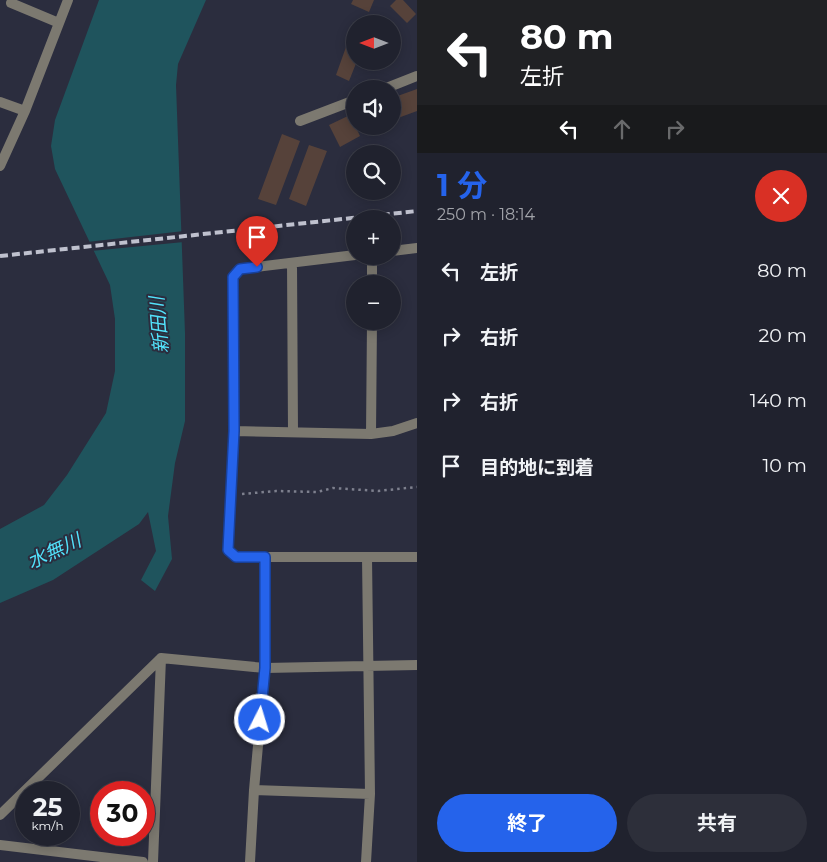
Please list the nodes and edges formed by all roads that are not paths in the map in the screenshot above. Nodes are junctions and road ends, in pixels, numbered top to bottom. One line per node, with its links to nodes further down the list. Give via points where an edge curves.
1 (68, 0): 3 (street)
2 (11, 3): 3 (street)
3 (59, 23): 8 (street)
4 (417, 76): 5 (street)
5 (401, 82)
6 (0, 102): 8 (street)
7 (346, 103): 9 (street)
8 (25, 111): 10 (street)
9 (300, 121)
10 (0, 166)
11 (417, 248): 12 (street)
12 (401, 250)
13 (346, 256): 14 (street)
14 (292, 263): 17 (street, via 240,269 233,277); 18 (street)
15 (372, 330): 19 (street)
16 (417, 423): 19 (street)
17 (234, 431): 18 (street); 20 (street, via 228,550 236,557)
18 (292, 432): 19 (street)
19 (371, 434)
20 (265, 557): 21 (street); 26 (street)
21 (367, 557): 22 (street); 24 (street)
22 (417, 557)
23 (161, 658): 26 (street); 29 (street); 34 (street)
24 (367, 666): 25 (street); 26 (street); 28 (street)
25 (417, 666)
26 (265, 668): 27 (street)
27 (254, 790): 28 (street); 35 (street)
28 (370, 794): 36 (street)
29 (0, 815)
30 (0, 845): 31 (street)
31 (48, 850): 32 (street); 33 (street)
32 (47, 862)
33 (143, 862)
34 (153, 862)
35 (250, 862)
36 (366, 862)

